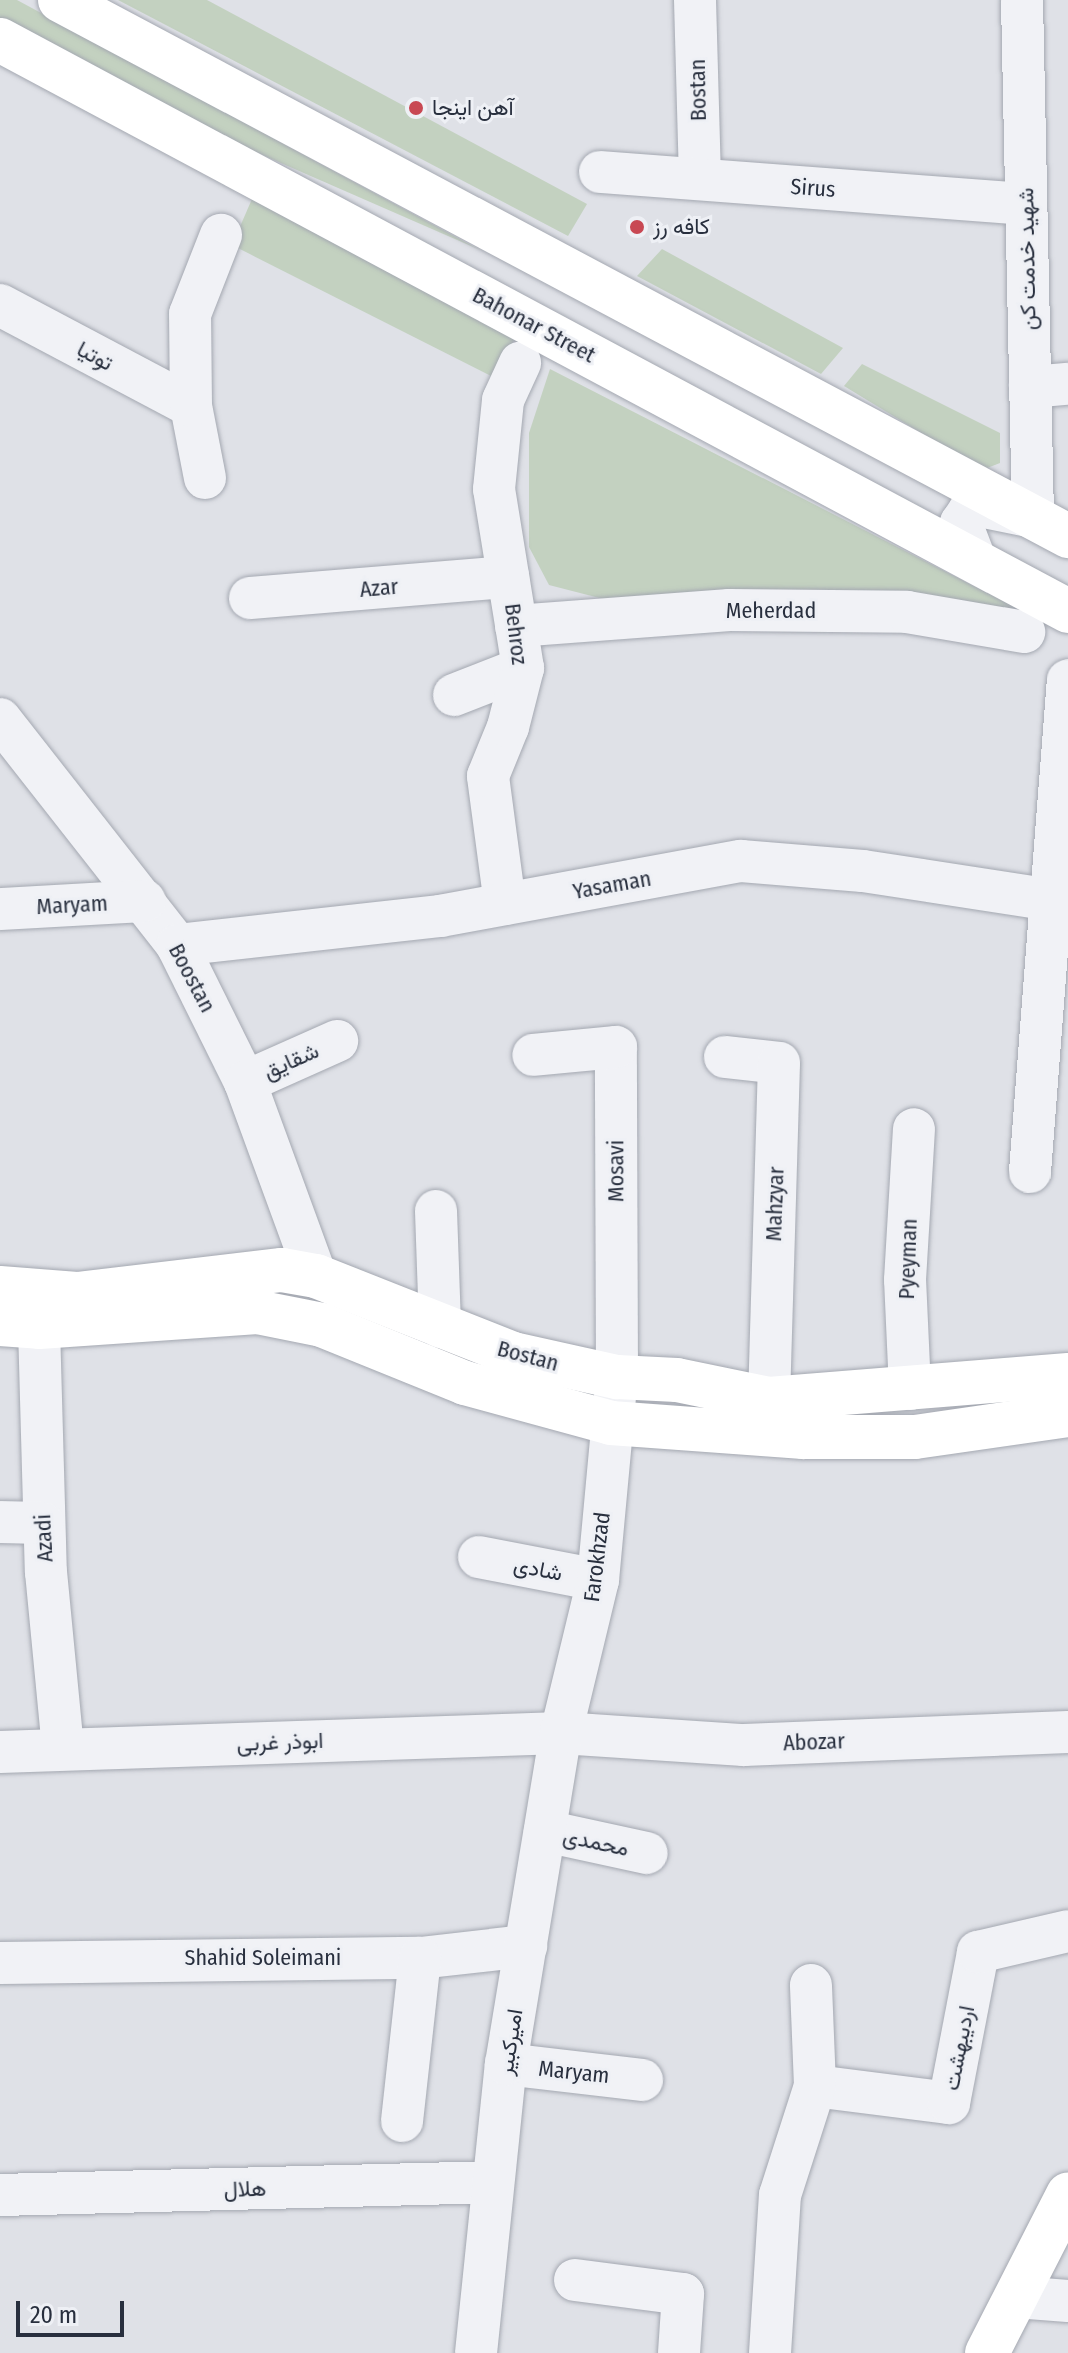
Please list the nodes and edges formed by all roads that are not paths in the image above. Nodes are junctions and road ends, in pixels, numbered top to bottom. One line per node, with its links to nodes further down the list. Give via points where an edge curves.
1 (60, 0): 8 (main road)
2 (695, 0): 6 (street, Bostan)
3 (1022, 0): 7 (street, شهید خدمت کن)
4 (0, 40): 10 (main road, Bahonar Street)
5 (600, 172): 6 (street, Sirus)
6 (700, 179): 7 (street, Sirus)
7 (1026, 204): 13 (street, شهید خدمت کن)
8 (476, 221): 10 (main road, via 493,250 489,260 475,266 419,247); 16 (main road)
9 (221, 235): 14 (street, via 190,314)
10 (379, 242): 17 (main road, Bahonar Street)
11 (0, 305): 14 (street, توتیا)
12 (520, 363): 18 (street, Behroz, via 503,400 494,489)
13 (1049, 386): 16 (street, شهید خدمت کن)
14 (191, 406): 15 (street)
15 (205, 478)
16 (1050, 527): 17 (street, via 984,507 969,511 961,523)
17 (976, 562): 20 (main road, Bahonar Street)
18 (508, 577): 19 (street, Azar); 21 (street, Behroz)
19 (250, 598)
20 (1068, 611)
21 (516, 626): 22 (street, Meherdad, via 729,610 847,611 907,612); 23 (street, Behroz)
22 (1024, 632)
23 (523, 668): 25 (street); 30 (street, Behroz, via 488,776)
24 (1068, 680): 27 (street)
25 (454, 695)
26 (3, 726): 29 (street, Boostan)
27 (1061, 833): 28 (street)
28 (1047, 899): 30 (street, Yasaman, via 863,871 741,861); 36 (street)
29 (145, 901): 31 (street, Maryam); 32 (street, Boostan)
30 (505, 904): 32 (street, Yasaman)
31 (0, 909)
32 (177, 945): 37 (street, Boostan)
33 (337, 1041): 37 (street, شقایق)
34 (533, 1055): 46 (street, Mosavi, via 616,1047)
35 (725, 1057): 48 (street, Mahzyar, via 779,1063)
36 (1052, 1075): 39 (street)
37 (245, 1082): 41 (street, Boostan)
38 (914, 1129): 47 (street, Pyeyman, via 905,1280)
39 (1030, 1172)
40 (436, 1211): 44 (street)
41 (316, 1276): 42 (main road, Bostan, via 282,1270 77,1294); 44 (main road, Bostan)
42 (0, 1288)
43 (19, 1325): 50 (main road, Bostan, via 257,1312 322,1325 465,1383); 52 (street, Azadi)
44 (440, 1327): 46 (main road, Bostan, via 513,1354)
45 (1068, 1375): 47 (main road, Bostan)
46 (617, 1377): 48 (main road, Bostan, via 677,1380); 50 (street, Farokhzad)
47 (910, 1389): 48 (main road, Bostan)
48 (769, 1399)
49 (1068, 1415): 50 (main road, Bostan, via 915,1437 803,1437)
50 (611, 1423): 54 (street, Farokhzad)
51 (0, 1522): 52 (street)
52 (43, 1523): 57 (street, Azadi)
53 (479, 1557): 54 (street, شادی)
54 (598, 1580): 55 (street, Farokhzad)
55 (561, 1733): 56 (street, Abozar, via 744,1745); 57 (street, ابوذر غربی); 59 (street, امیرکبیر)
56 (1067, 1743)
57 (63, 1749): 58 (street, ابوذر غربی)
58 (0, 1752)
59 (545, 1831): 60 (street, محمدی); 62 (street, امیرکبیر)
60 (647, 1853)
61 (1068, 1931): 68 (street, اردیبهشت, via 978,1952 949,2103)
62 (526, 1946): 63 (street, Shahid Soleimani); 66 (street, امیرکبیر)
63 (420, 1958): 64 (street, Shahid Soleimani); 69 (street)
64 (0, 1963)
65 (811, 1985): 68 (street)
66 (506, 2064): 67 (street, Maryam); 70 (street, امیرکبیر)
67 (642, 2080)
68 (815, 2086): 78 (street, via 780,2195)
69 (402, 2121)
70 (490, 2182): 71 (street, هلال); 76 (street, امیرکبیر)
71 (0, 2195)
72 (1068, 2195): 74 (main road)
73 (575, 2280): 77 (street, via 683,2294)
74 (1016, 2297): 75 (street); 79 (main road)
75 (1068, 2301)
76 (476, 2353)
77 (679, 2353)
78 (770, 2353)
79 (987, 2353)

